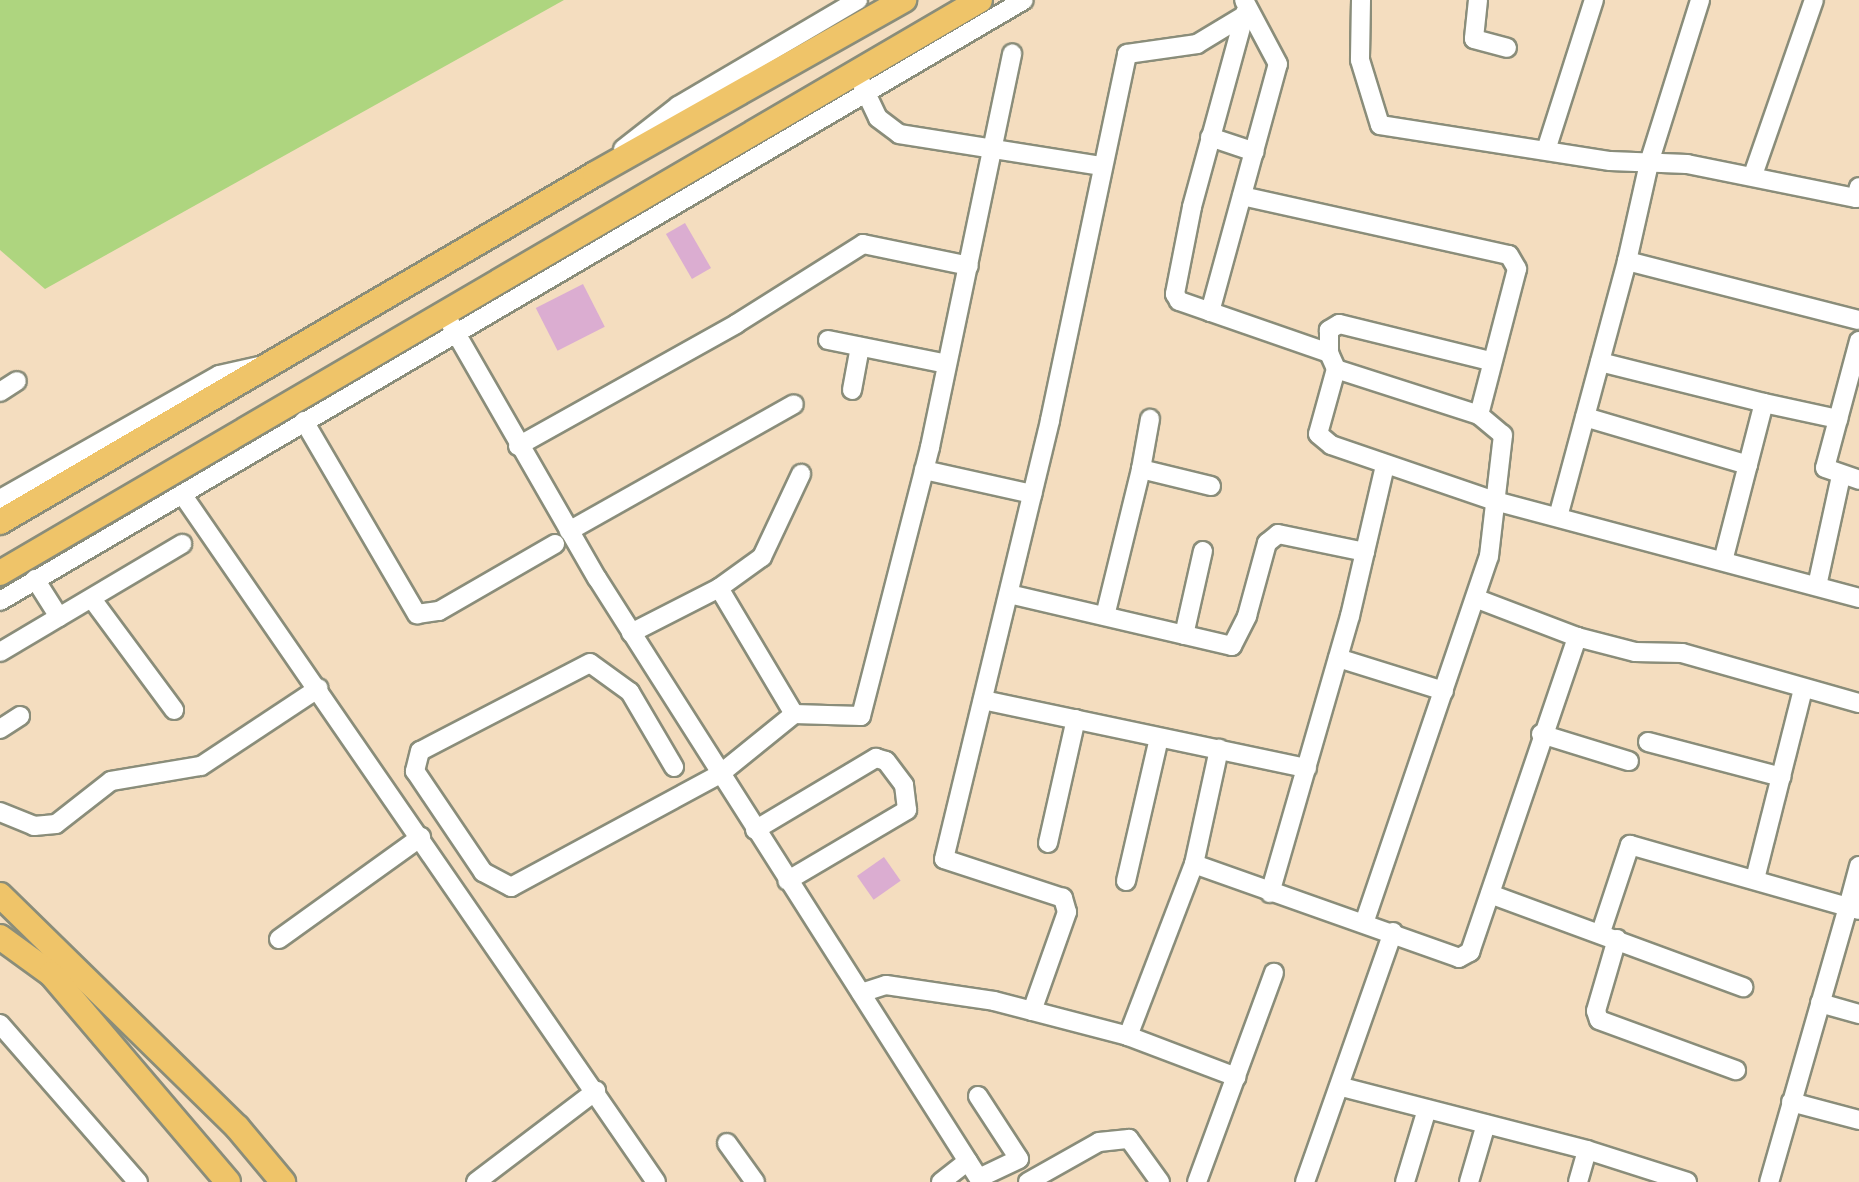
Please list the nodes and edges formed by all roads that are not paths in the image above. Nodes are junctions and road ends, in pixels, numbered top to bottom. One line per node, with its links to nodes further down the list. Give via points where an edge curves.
1 (858, 0): 12 (street)
2 (904, 0): 12 (main road)
3 (980, 0): 14 (main road)
4 (1024, 0): 14 (street)
5 (1361, 0): 16 (street, via 1360,60 1380,125)
6 (1478, 0): 11 (street, via 1474,39)
7 (1594, 0): 16 (street)
8 (1700, 0): 19 (street)
9 (1814, 0): 21 (street)
10 (1244, 9): 15 (street); 18 (street, via 1278,64); 20 (street, via 1197,44 1127,54)
11 (1507, 48)
12 (792, 50): 36 (main road, via 595,174)
13 (1012, 52): 17 (street)
14 (861, 81): 17 (street, via 878,118 899,134); 28 (main road)
15 (1210, 137): 18 (street); 26 (street, via 1175,294 1179,301)
16 (1547, 147): 19 (street, via 1610,161)
17 (994, 149): 20 (street); 25 (street)
18 (1255, 152): 23 (street)
19 (1649, 163): 21 (street); 24 (street)
20 (1100, 166): 57 (street)
21 (1753, 175): 22 (street, via 1856,198)
22 (1859, 187)
23 (1242, 196): 26 (street); 33 (street, via 1509,255 1517,269)
24 (1627, 261): 27 (street); 34 (street)
25 (969, 266): 35 (street); 47 (street, via 863,244 735,324)
26 (1210, 312): 32 (street)
27 (1859, 320)
28 (449, 323): 46 (street); 47 (street); 68 (main road)
29 (828, 340): 31 (street)
30 (1859, 341): 45 (street)
31 (860, 347): 35 (street); 38 (street)
32 (1332, 361): 33 (street, via 1329,330 1340,324); 42 (street); 48 (street, via 1318,434 1331,445)
33 (1490, 361): 42 (street)
34 (1600, 362): 40 (street); 43 (street)
35 (947, 364): 51 (street)
36 (267, 365): 58 (street, via 219,375); 61 (main road)
37 (17, 381): 39 (street)
38 (852, 390)
39 (0, 392)
40 (1764, 403): 45 (street); 49 (street)
41 (794, 404): 62 (street)
42 (1479, 415): 59 (street, via 1503,435)
43 (1585, 417): 49 (street); 60 (street)
44 (1149, 419): 50 (street)
45 (1838, 419): 53 (street, via 1826,468)
46 (304, 421): 56 (street); 64 (street, via 417,614 439,611)
47 (518, 446): 62 (street)
48 (1385, 465): 59 (street); 66 (street)
49 (1748, 465): 67 (street)
50 (1141, 469): 55 (street); 77 (street)
51 (924, 470): 57 (street); 90 (street, via 861,716)
52 (801, 474): 71 (street, via 762,556)
53 (1841, 476): 54 (street); 70 (street)
54 (1859, 480)
55 (1211, 486)
56 (182, 494): 69 (street); 84 (street)
57 (1032, 494): 72 (street)
58 (0, 499)
59 (1495, 501): 60 (street); 73 (street, via 1489,556)
60 (1558, 517): 67 (street)
61 (0, 522)
62 (569, 531): 79 (street)
63 (182, 544): 75 (street)
64 (555, 544)
65 (1203, 551): 80 (street)
66 (1365, 552): 80 (street, via 1278,534 1268,543 1247,616 1232,646); 83 (street)
67 (1723, 561): 70 (street)
68 (0, 573)
69 (35, 579): 76 (street); 78 (street)
70 (1817, 586): 74 (street)
71 (719, 588): 79 (street); 90 (street)
72 (1009, 594): 77 (street); 87 (street)
73 (1475, 598): 81 (street); 86 (street)
74 (1859, 598)
75 (92, 599): 78 (street); 89 (street)
76 (0, 601)
77 (1105, 616): 80 (street)
78 (59, 617): 82 (street)
79 (631, 633): 101 (street)
80 (1184, 635)
81 (1577, 637): 85 (street, via 1635,652 1682,653); 94 (street)
82 (0, 652)
83 (1338, 658): 86 (street); 100 (street)
84 (319, 688): 103 (street, via 201,766 111,781 56,824 34,826); 105 (street)
85 (1803, 688): 88 (street); 102 (street)
86 (1444, 691): 116 (street)
87 (983, 700): 92 (street); 125 (street, via 936,856 1063,898 1067,912)
88 (1859, 703)
89 (174, 710)
90 (794, 714): 101 (street)
91 (20, 716): 93 (street)
92 (1076, 719): 95 (street); 106 (street)
93 (0, 729)
94 (1541, 734): 98 (street); 113 (street)
95 (1159, 738): 97 (street); 111 (street)
96 (1648, 742): 102 (street)
97 (1219, 749): 100 (street); 107 (street)
98 (1629, 761)
99 (674, 767): 101 (street, via 630,692 590,663 420,751 416,771 483,872 511,887)
100 (1306, 768): 112 (street)
101 (720, 774): 104 (street)
102 (1781, 777): 109 (street)
103 (0, 812)
104 (754, 830): 110 (street); 110 (street, via 876,758 886,761 904,785 908,810)
105 (421, 837): 120 (street); 132 (street)
106 (1048, 843)
107 (1194, 864): 112 (street); 128 (street)
108 (1859, 866): 115 (street)
109 (1755, 879): 115 (street); 118 (street, via 1630,845)
110 (787, 880): 123 (street)
111 (1126, 881)
112 (1270, 893): 116 (street)
113 (1490, 894): 117 (street, via 1470,952 1459,958); 118 (street)
114 (0, 895): 146 (main road, via 237,1127)
115 (1853, 909): 124 (street)
116 (1364, 923): 117 (street)
117 (1393, 932): 131 (street)
118 (1609, 936): 122 (street); 129 (street, via 1596,1011 1599,1020)
119 (0, 937): 145 (main road, via 51,974)
120 (279, 939)
121 (1274, 973): 130 (street)
122 (1743, 987)
123 (861, 993): 125 (street, via 886,985 940,990); 142 (street)
124 (1820, 1003): 126 (street); 134 (street)
125 (1032, 1011): 128 (street)
126 (1859, 1014)
127 (0, 1024): 144 (street)
128 (1128, 1036): 130 (street)
129 (1736, 1070)
130 (1236, 1077): 153 (street)
131 (1342, 1087): 135 (street); 154 (street)
132 (596, 1091): 147 (street); 148 (street)
133 (978, 1096): 141 (street)
134 (1791, 1102): 136 (street); 159 (street)
135 (1427, 1109): 137 (street); 155 (street)
136 (1859, 1120)
137 (1486, 1124): 140 (street); 156 (street)
138 (1115, 1130): 141 (street, via 1040,1167)
139 (727, 1143): 149 (street)
140 (1587, 1150): 157 (street); 158 (street)
141 (1019, 1159): 143 (street)
142 (968, 1161): 143 (street); 150 (street)
143 (980, 1180)
144 (138, 1182)
145 (228, 1182)
146 (283, 1182)
147 (476, 1182)
148 (656, 1182)
149 (755, 1182)
150 (940, 1182)
151 (1028, 1182): 152 (street, via 1099,1142 1129,1138)
152 (1160, 1182)
153 (1197, 1182)
154 (1305, 1182)
155 (1405, 1182)
156 (1469, 1182)
157 (1578, 1182)
158 (1687, 1182)
159 (1769, 1182)

